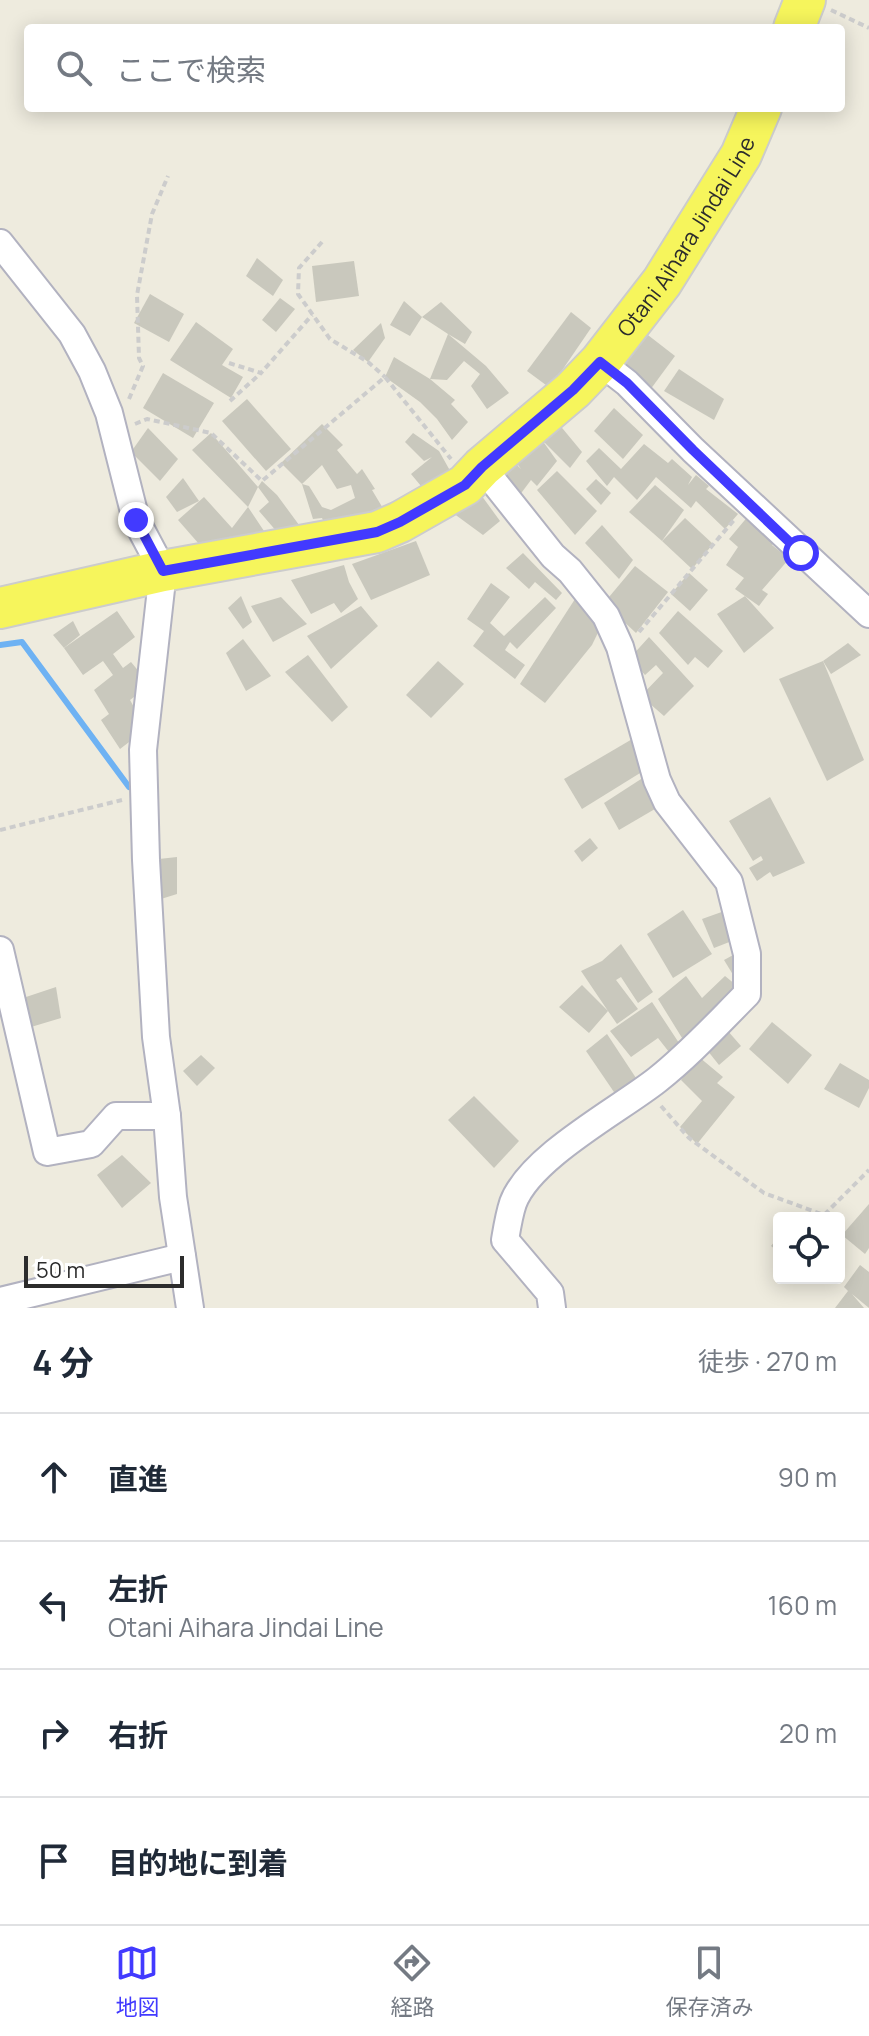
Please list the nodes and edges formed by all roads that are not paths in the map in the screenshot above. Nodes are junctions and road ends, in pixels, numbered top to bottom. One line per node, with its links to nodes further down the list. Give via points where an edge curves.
1 (759, 112): 3 (main road, Otani Aihara Jindai Line, via 741,155 662,282)
2 (0, 243): 5 (street, via 72,334 92,371 136,520)
3 (600, 362): 4 (main road, Otani Aihara Jindai Line); 7 (street)
4 (482, 467): 5 (main road, Otani Aihara Jindai Line, via 465,485 377,532); 13 (street, via 606,616 622,653 657,780 667,802 729,882 747,954 747,994 675,1066 540,1165 514,1201 505,1240 550,1293)
5 (163, 571): 6 (main road, Otani Aihara Jindai Line); 9 (street, via 143,750 156,1037)
6 (0, 608)
7 (869, 614)
8 (0, 950): 9 (street, via 47,1152 91,1144 116,1116)
9 (167, 1116): 10 (street)
10 (182, 1257): 11 (street); 12 (street)
11 (0, 1301)
12 (190, 1308)
13 (552, 1308)

